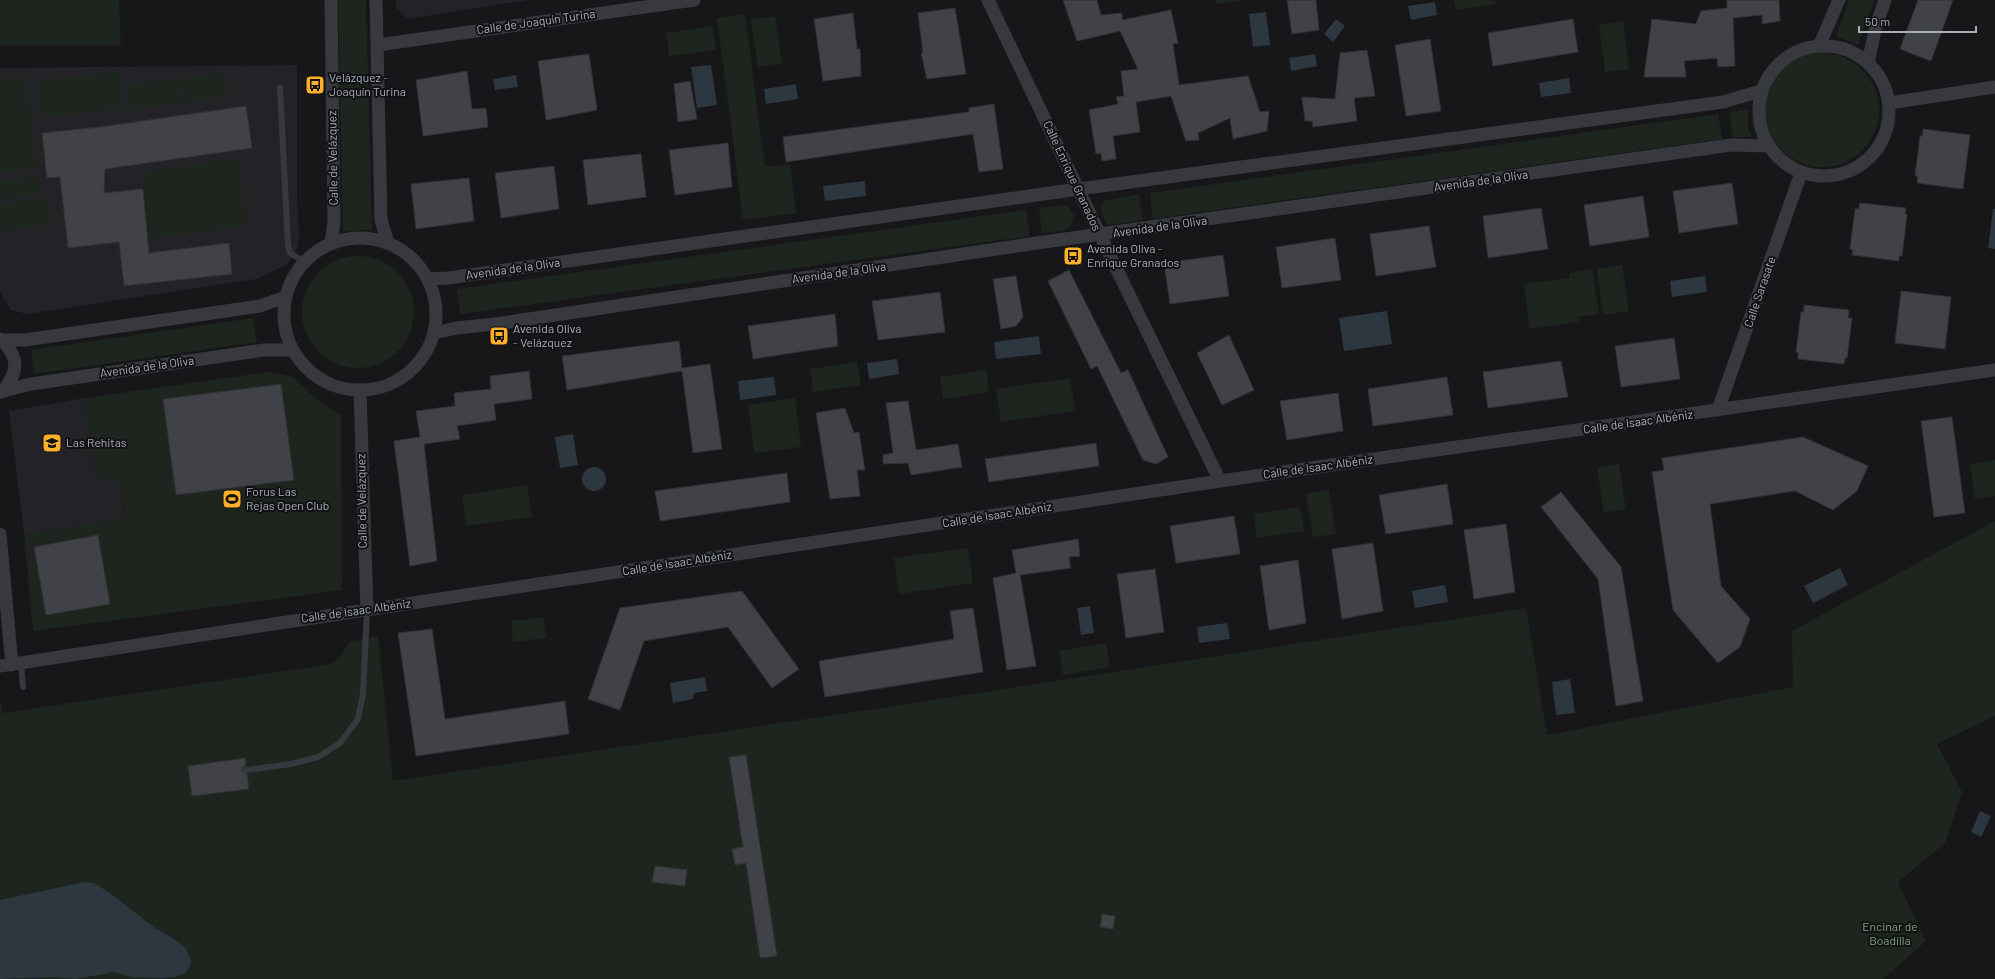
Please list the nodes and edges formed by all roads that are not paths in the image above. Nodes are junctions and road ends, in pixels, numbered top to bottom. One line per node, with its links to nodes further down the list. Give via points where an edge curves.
1 (331, 0): 19 (street, Calle de Velázquez, via 334,222)
2 (376, 0): 7 (street)
3 (694, 0): 7 (street, Calle de Joaquín Turina)
4 (988, 0): 16 (street, Calle Enrique Granados)
5 (1839, 0): 8 (street)
6 (1885, 0): 9 (street)
7 (378, 45): 18 (street, via 382,220)
8 (1819, 46): 9 (street, via 1837,47 1854,53); 12 (street, via 1800,50 1783,60 1770,74)
9 (1868, 63): 13 (street, via 1882,81)
10 (1995, 87): 13 (street)
11 (280, 88): 20 (lane, via 288,245 290,253)
12 (1761, 91): 14 (street, via 1758,110 1760,129); 16 (street, Avenida de la Oliva, via 1723,102)
13 (1889, 103): 15 (street, via 1888,125 1880,146 1865,162 1845,173 1823,177)
14 (1768, 146): 15 (street, via 1782,162); 17 (street, Avenida de la Oliva, via 1731,145)
15 (1801, 173): 29 (street, Calle Sarasate)
16 (1079, 189): 17 (street, Calle Enrique Granados); 21 (street, Avenida de la Oliva)
17 (1100, 235): 23 (street, Avenida de la Oliva); 30 (street, Calle Enrique Granados)
18 (388, 243): 19 (street, via 359,238); 21 (street, via 418,264)
19 (330, 244): 20 (street)
20 (305, 262): 22 (street, via 294,275)
21 (428, 279): 23 (street, via 436,306)
22 (285, 297): 24 (street, via 253,307 25,340); 25 (street, via 284,324)
23 (434, 333): 27 (street, via 424,356 407,375 385,387)
24 (0, 340): 28 (street, via 11,350 16,365 12,380)
25 (292, 350): 27 (street, via 309,371 332,386); 28 (street, Avenida de la Oliva, via 256,351 31,384)
26 (1995, 370): 29 (street, Calle de Isaac Albéniz)
27 (360, 391): 32 (street, Calle de Velázquez)
28 (1, 392)
29 (1718, 410): 30 (street, Calle de Isaac Albéniz)
30 (1220, 481): 32 (street, Calle de Isaac Albéniz)
31 (0, 534): 33 (street)
32 (366, 610): 33 (street, Calle de Isaac Albéniz); 35 (lane, via 363,694 358,719 340,743 318,757 291,764)
33 (11, 665): 34 (lane)
34 (23, 687)
35 (246, 770)

